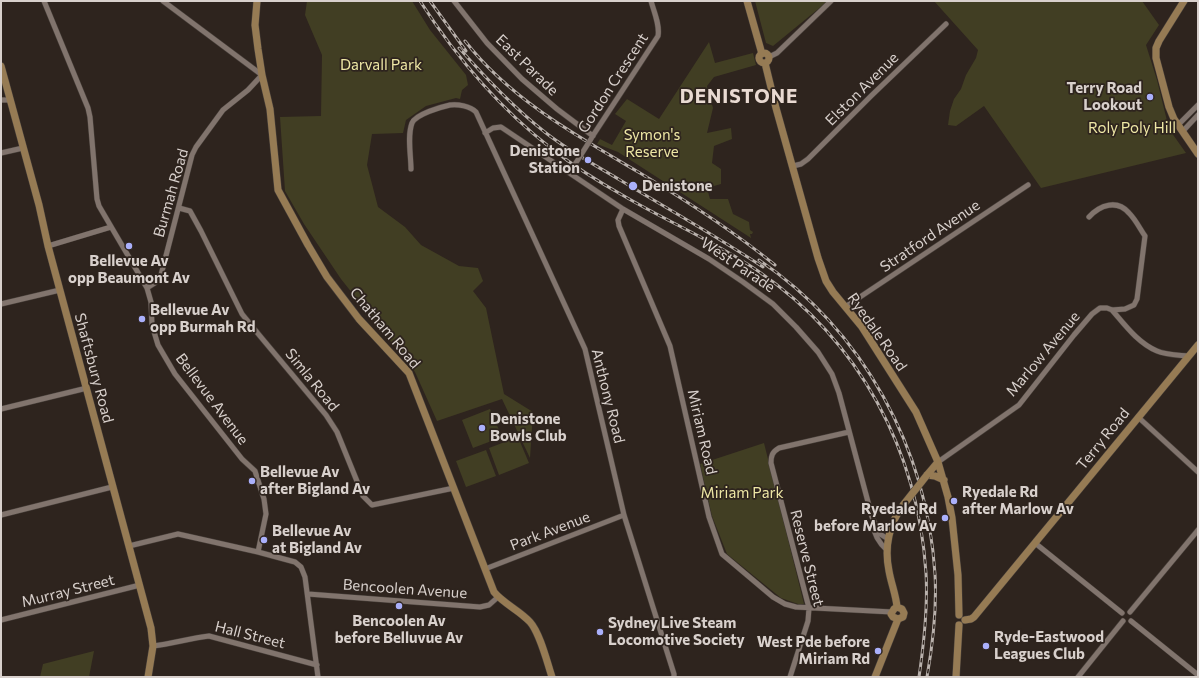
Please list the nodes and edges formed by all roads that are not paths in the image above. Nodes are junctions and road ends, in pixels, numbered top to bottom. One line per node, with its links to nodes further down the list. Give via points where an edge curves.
1 (44, 1): 31 (street, Bellevue Avenue, via 88,108 97,199)
2 (163, 1): 12 (street)
3 (257, 1): 12 (street, Chatham Road, via 255,25)
4 (454, 1): 20 (street, East Parade, via 487,43 522,79)
5 (651, 1): 20 (street, Gordon Crescent, via 658,36)
6 (747, 1): 10 (street, Ryedale Road)
7 (830, 1): 10 (street, via 777,53)
8 (1184, 1): 17 (street, via 1156,48 1158,66 1170,107)
9 (946, 24): 24 (street, Elston Avenue, via 808,159)
10 (765, 58): 24 (street, Ryedale Road)
11 (1, 66): 14 (street, Shaftsbury Road)
12 (262, 75): 28 (street, Burmah Road, via 223,110 196,148); 49 (street, Chatham Road, via 270,109 278,190 327,277 359,319 409,373)
13 (1, 100): 14 (street)
14 (10, 100): 21 (street, Shaftsbury Road)
15 (1198, 105): 17 (street)
16 (1198, 115): 18 (street)
17 (1178, 124): 18 (street)
18 (1183, 131): 23 (street)
19 (485, 133): 25 (street, Anthony Road, via 476,112 468,107 451,105 429,111 417,117 412,123); 26 (street, West Parade, via 501,127); 51 (street, Anthony Road, via 585,349)
20 (592, 138): 26 (street, Gordon Crescent, bridge)
21 (23, 148): 22 (street); 32 (street, Shaftsbury Road)
22 (1, 153)
23 (1198, 154)
24 (792, 166): 36 (street, Ryedale Road, via 822,271 833,292)
25 (411, 169)
26 (570, 171): 29 (street, West Parade)
27 (1028, 185): 36 (street, Stratford Avenue)
28 (179, 208): 33 (street, Burmah Road, via 161,275 158,281); 49 (street, Simla Road, via 190,212 242,314 326,415 337,432 363,496 372,505)
29 (623, 209): 43 (street, West Parade, via 709,259 773,304 818,352 832,374); 62 (street, Miriam Road, via 618,220 619,226 670,346 709,517 722,554 785,604)
30 (1089, 217): 37 (street, Marlow Avenue, via 1106,205 1119,206 1129,212 1145,236 1137,299 1134,305 1125,309)
31 (112, 227): 32 (street); 33 (street, Bellevue Avenue)
32 (48, 246): 34 (street, Shaftsbury Road)
33 (148, 288): 57 (street, Bellevue Avenue, via 152,324 158,345 175,374 254,471 264,499 266,514)
34 (60, 290): 35 (street); 40 (street, Shaftsbury Road)
35 (1, 304)
36 (845, 307): 44 (street, Ryedale Road, via 862,327 916,412)
37 (1112, 310): 39 (street, via 1139,340 1156,351); 44 (street, Marlow Avenue, via 1100,308 1092,314 1019,405)
38 (1198, 345): 39 (street, Terry Road)
39 (1188, 356): 42 (street, Terry Road)
40 (87, 388): 41 (street); 48 (street, Shaftsbury Road)
41 (1, 409)
42 (1138, 417): 45 (street); 54 (street, Terry Road)
43 (850, 432): 52 (street, West Parade); 62 (street, Reserve Street, via 779,448 773,451 771,457)
44 (938, 462): 46 (street, Marlow Avenue); 47 (street, Ryedale Road)
45 (1198, 472)
46 (928, 475): 47 (street); 55 (street, Marlow Avenue, bridge, via 894,519)
47 (944, 480): 66 (street, Ryedale Road, via 955,539)
48 (112, 487): 50 (street); 56 (street, Shaftsbury Road)
49 (454, 488): 58 (street, Chatham Road)
50 (1, 515)
51 (624, 515): 58 (street, Park Avenue); 76 (street, Anthony Road)
52 (872, 517): 55 (street, West Parade); 55 (street, West Parade, via 875,534)
53 (1198, 530): 64 (street)
54 (1035, 542): 65 (street); 66 (street, Terry Road, via 974,617)
55 (887, 544): 63 (street, via 888,570)
56 (129, 546): 57 (street, via 178,534); 59 (street, Shaftsbury Road)
57 (258, 552): 60 (street, via 295,562 301,567)
58 (485, 569): 61 (street, Chatham Road)
59 (140, 585): 67 (street, Murray Street); 70 (street, Shaftsbury Road)
60 (308, 594): 61 (street, Bencoolen Avenue, via 480,606 489,605); 71 (street)
61 (498, 597): 75 (street, Chatham Road, via 530,622 536,630)
62 (809, 608): 63 (street, Miriam Road); 77 (street, Reserve Street, via 808,621)
63 (895, 610): 78 (street, via 902,609 903,617 898,619)
64 (1130, 612): 65 (street); 68 (street, via 1133,616)
65 (1122, 613): 69 (street)
66 (962, 618): 79 (street, Terry Road, via 963,624 959,625)
67 (1, 620)
68 (1131, 620): 69 (street, via 1127,623); 72 (street)
69 (1123, 621): 80 (street)
70 (153, 646): 71 (street, Hall Street, via 209,636); 73 (street, Shaftsbury Road)
71 (317, 665): 74 (street)
72 (1198, 675)
73 (148, 677)
74 (318, 677)
75 (552, 677)
76 (674, 677)
77 (790, 677)
78 (875, 677)
79 (956, 677)
80 (1078, 677)

